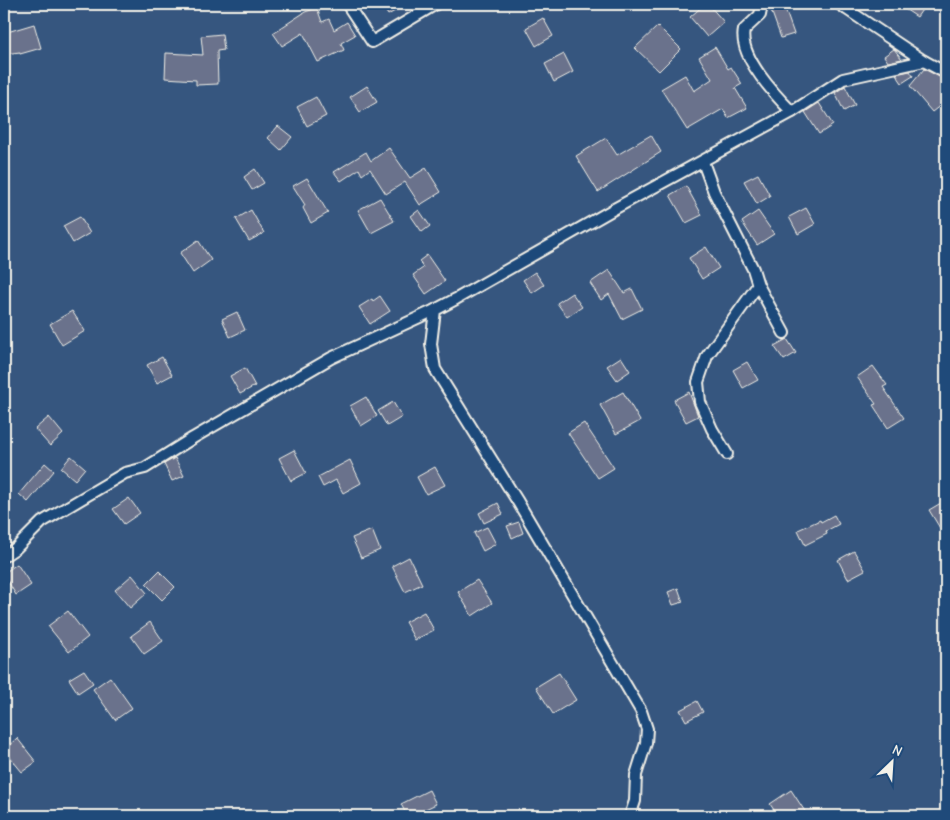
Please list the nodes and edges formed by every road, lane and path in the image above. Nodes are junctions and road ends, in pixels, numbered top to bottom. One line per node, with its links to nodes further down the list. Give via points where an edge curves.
1 (347, 4): 2 (street, via 372,42)
2 (436, 4)
3 (762, 4): 7 (street, via 760,15 744,30 744,42 762,80)
4 (839, 4): 5 (street)
5 (924, 61): 6 (street); 7 (street, via 843,79)
6 (946, 73)
7 (792, 112): 8 (street)
8 (703, 162): 9 (street); 10 (street)
9 (758, 285): 11 (street); 12 (street, via 707,356 698,382 700,402)
10 (435, 310): 13 (street, via 331,358 146,468 125,473 42,522); 14 (street, via 431,344 435,369 642,711 647,728 646,743 638,763 635,801)
11 (784, 333)
12 (727, 454)
13 (4, 556)
14 (630, 816)

